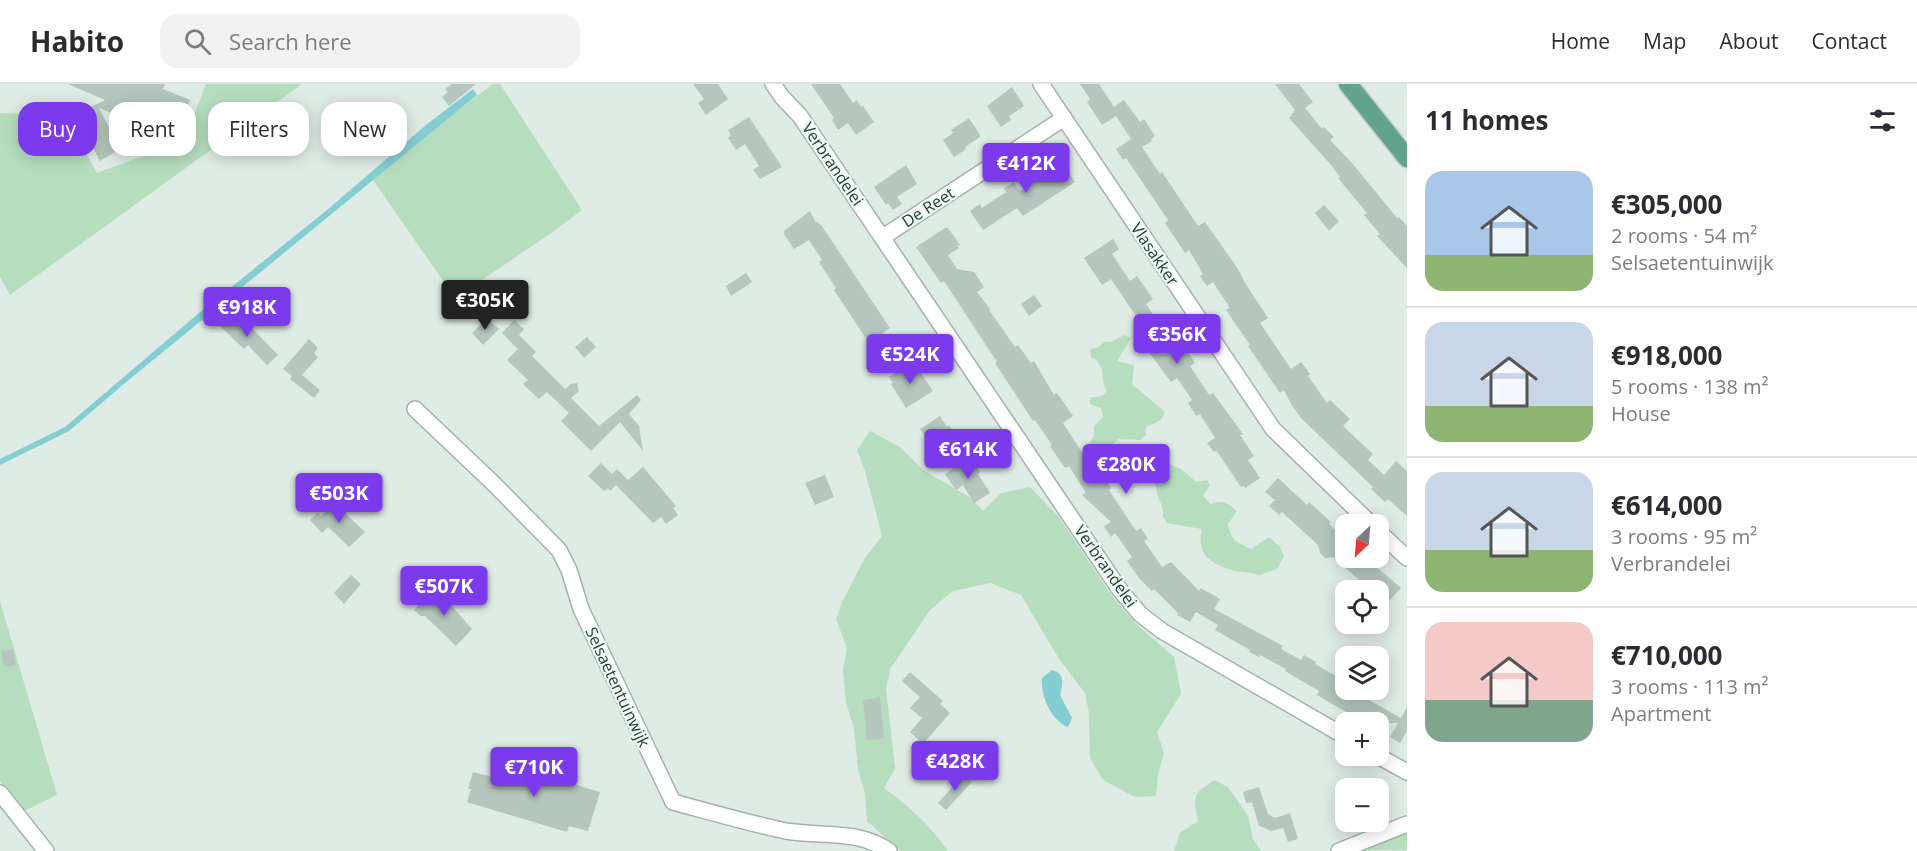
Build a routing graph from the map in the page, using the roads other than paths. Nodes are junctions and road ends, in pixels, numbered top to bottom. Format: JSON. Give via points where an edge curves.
{"nodes":[{"id":1,"x":773,"y":84,"type":"edge"},
{"id":2,"x":1041,"y":84,"type":"edge"},
{"id":3,"x":1348,"y":84,"type":"edge"},
{"id":4,"x":1064,"y":118,"type":"junction"},
{"id":5,"x":1407,"y":158,"type":"edge"},
{"id":6,"x":883,"y":237,"type":"junction"},
{"id":7,"x":415,"y":409,"type":"dead end"},
{"id":8,"x":1361,"y":514,"type":"edge"},
{"id":9,"x":1389,"y":541,"type":"edge"},
{"id":10,"x":1407,"y":558,"type":"edge"},
{"id":11,"x":1335,"y":731,"type":"edge"},
{"id":12,"x":1389,"y":762,"type":"edge"},
{"id":13,"x":1407,"y":772,"type":"edge"},
{"id":14,"x":0,"y":793,"type":"edge"},
{"id":15,"x":1407,"y":824,"type":"edge"},
{"id":16,"x":46,"y":851,"type":"edge"},
{"id":17,"x":889,"y":851,"type":"edge"},
{"id":18,"x":1339,"y":851,"type":"edge"}],
"edges":[{"from":1,"to":6,"type":"street","name":"Verbrandelei","via":[[800,116]]},
{"from":2,"to":4,"type":"street","name":"Vlasakker"},
{"from":3,"to":5,"type":"main road"},
{"from":4,"to":6,"type":"street","name":"De Reet"},
{"from":4,"to":8,"type":"street","name":"Vlasakker","via":[[1273,429]]},
{"from":6,"to":11,"type":"street","name":"Verbrandelei","via":[[1120,590],[1140,614],[1162,632]]},
{"from":7,"to":17,"type":"street","name":"Selsaetentuinwijk","via":[[559,550],[581,609],[673,802],[785,831],[858,836]]},
{"from":9,"to":10,"type":"street"},
{"from":12,"to":13,"type":"street"},
{"from":14,"to":16,"type":"street"},
{"from":15,"to":18,"type":"street"}]}
